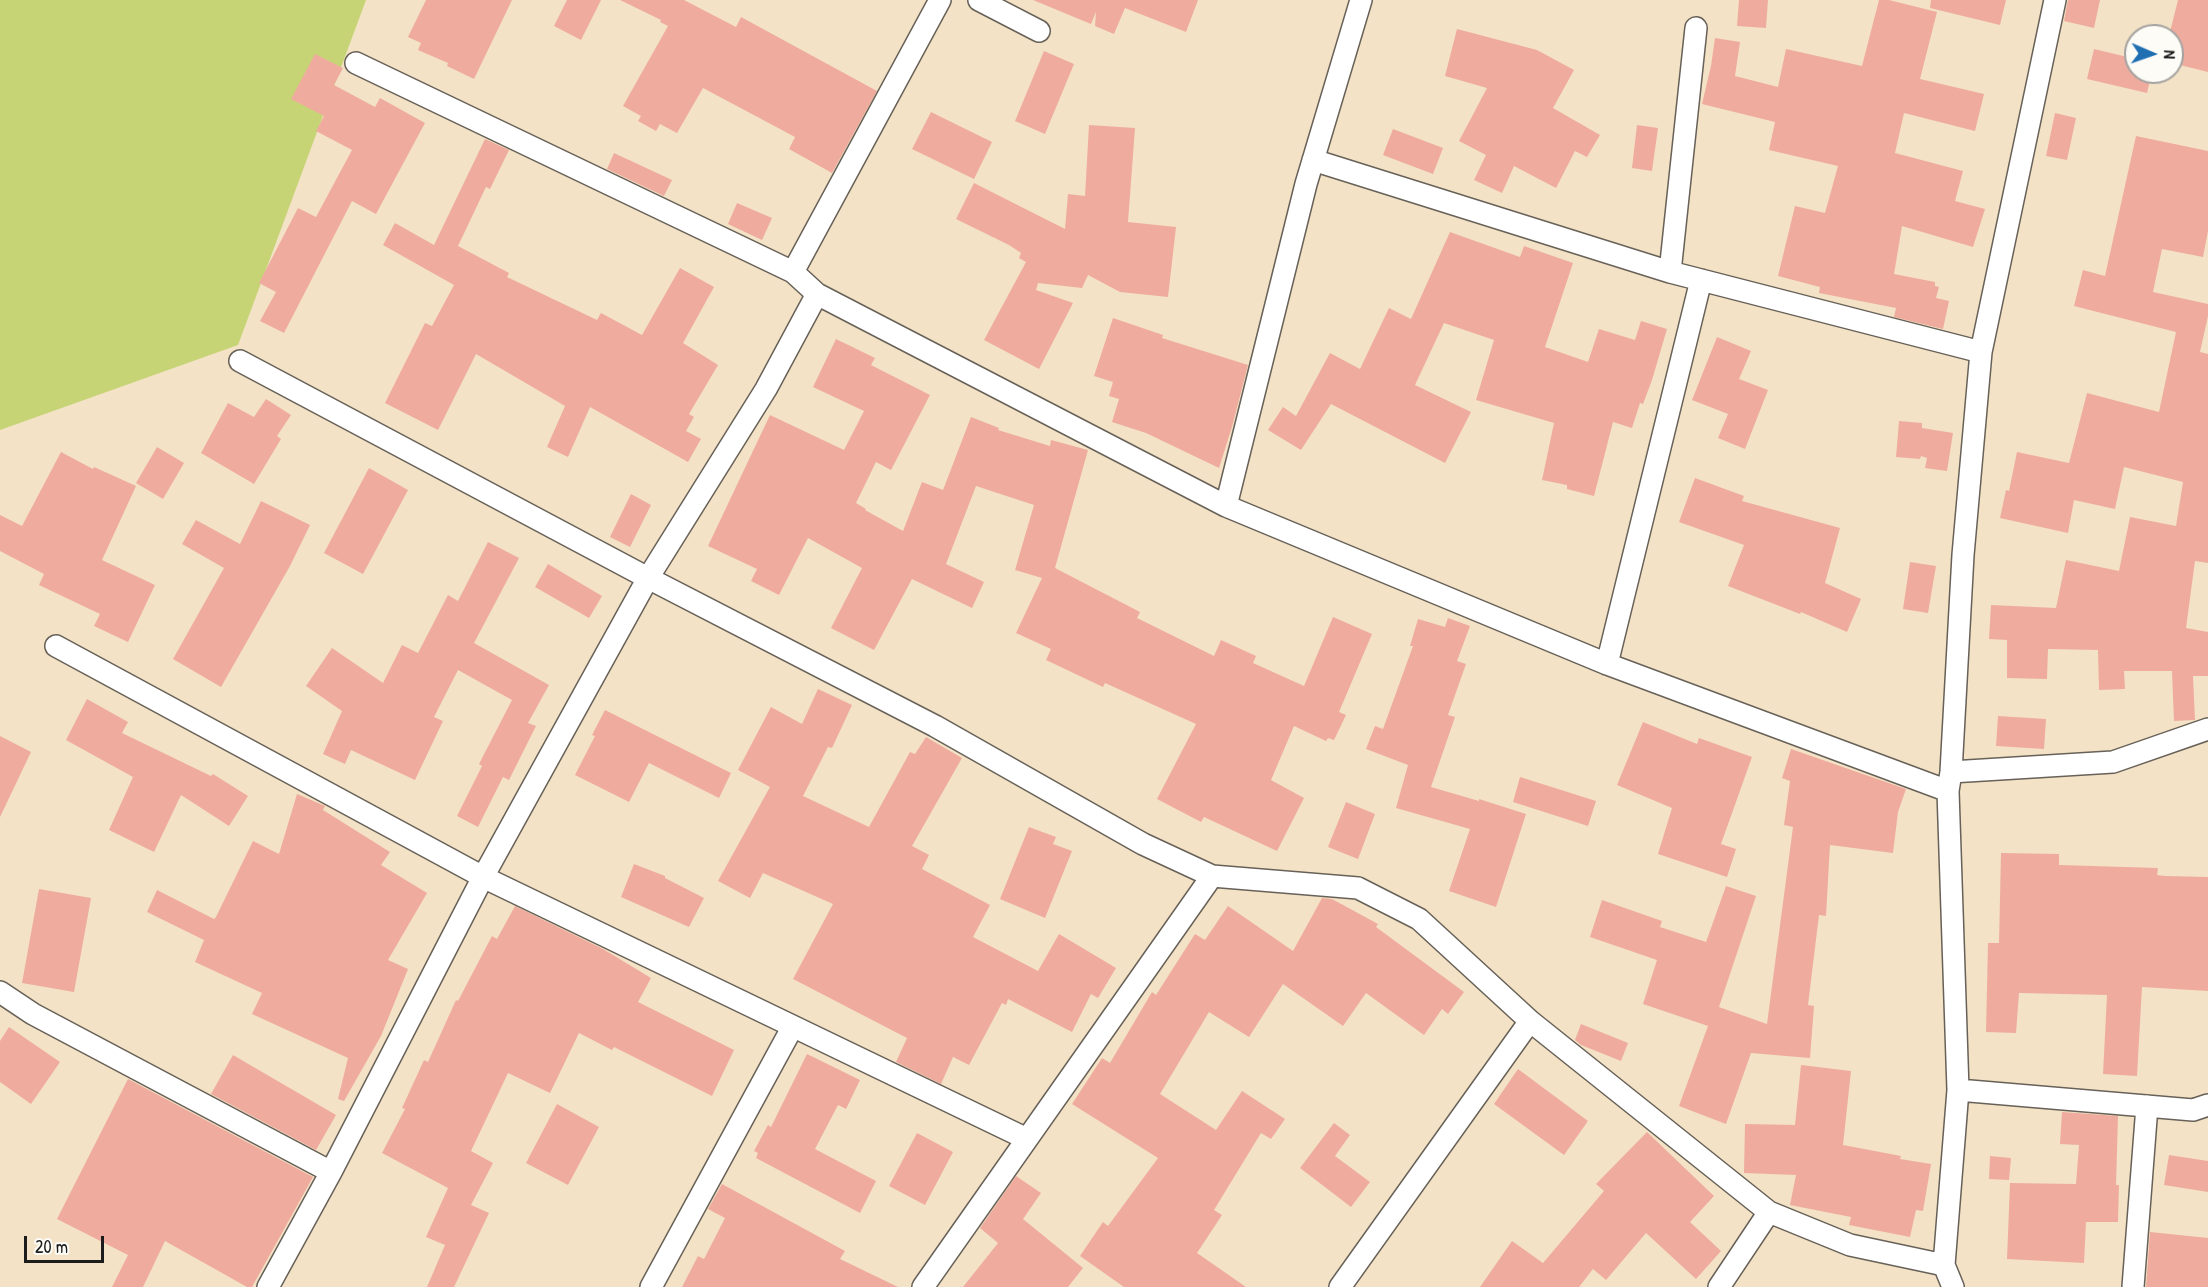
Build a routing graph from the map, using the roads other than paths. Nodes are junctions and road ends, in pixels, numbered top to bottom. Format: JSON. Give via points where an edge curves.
{"nodes":[{"id":1,"x":940,"y":0,"type":"edge"},
{"id":2,"x":979,"y":0,"type":"edge"},
{"id":3,"x":1361,"y":0,"type":"edge"},
{"id":4,"x":2055,"y":0,"type":"edge"},
{"id":5,"x":1696,"y":28,"type":"dead end"},
{"id":6,"x":1039,"y":31,"type":"dead end"},
{"id":7,"x":356,"y":63,"type":"dead end"},
{"id":8,"x":1313,"y":160,"type":"junction"},
{"id":9,"x":793,"y":272,"type":"junction"},
{"id":10,"x":1670,"y":272,"type":"junction"},
{"id":11,"x":1701,"y":280,"type":"junction"},
{"id":12,"x":817,"y":294,"type":"junction"},
{"id":13,"x":1981,"y":352,"type":"junction"},
{"id":14,"x":240,"y":361,"type":"dead end"},
{"id":15,"x":1226,"y":506,"type":"junction"},
{"id":16,"x":648,"y":578,"type":"junction"},
{"id":17,"x":56,"y":646,"type":"dead end"},
{"id":18,"x":1607,"y":664,"type":"junction"},
{"id":19,"x":2208,"y":729,"type":"edge"},
{"id":20,"x":1950,"y":782,"type":"junction"},
{"id":21,"x":1212,"y":876,"type":"junction"},
{"id":22,"x":483,"y":877,"type":"junction"},
{"id":23,"x":0,"y":992,"type":"edge"},
{"id":24,"x":1530,"y":1020,"type":"junction"},
{"id":25,"x":792,"y":1028,"type":"junction"},
{"id":26,"x":1958,"y":1090,"type":"junction"},
{"id":27,"x":2208,"y":1105,"type":"edge"},
{"id":28,"x":2147,"y":1106,"type":"junction"},
{"id":29,"x":1027,"y":1139,"type":"junction"},
{"id":30,"x":331,"y":1172,"type":"junction"},
{"id":31,"x":1769,"y":1212,"type":"junction"},
{"id":32,"x":1944,"y":1265,"type":"junction"},
{"id":33,"x":268,"y":1287,"type":"edge"},
{"id":34,"x":651,"y":1287,"type":"edge"},
{"id":35,"x":923,"y":1287,"type":"edge"},
{"id":36,"x":1340,"y":1287,"type":"edge"},
{"id":37,"x":1719,"y":1287,"type":"edge"},
{"id":38,"x":1953,"y":1287,"type":"edge"},
{"id":39,"x":2133,"y":1287,"type":"edge"}],
"edges":[{"from":1,"to":9,"type":"street"},
{"from":2,"to":6,"type":"street"},
{"from":3,"to":8,"type":"street"},
{"from":4,"to":13,"type":"street"},
{"from":5,"to":10,"type":"street"},
{"from":7,"to":9,"type":"street"},
{"from":8,"to":10,"type":"street"},
{"from":8,"to":15,"type":"street"},
{"from":9,"to":12,"type":"street"},
{"from":10,"to":11,"type":"street"},
{"from":11,"to":13,"type":"street"},
{"from":11,"to":18,"type":"street"},
{"from":12,"to":15,"type":"street"},
{"from":12,"to":16,"type":"street","via":[[766,389]]},
{"from":13,"to":20,"type":"street","via":[[1963,555]]},
{"from":14,"to":16,"type":"street"},
{"from":15,"to":18,"type":"street"},
{"from":16,"to":21,"type":"street","via":[[935,726],[1143,844]]},
{"from":16,"to":22,"type":"street"},
{"from":17,"to":22,"type":"street"},
{"from":18,"to":20,"type":"street"},
{"from":19,"to":20,"type":"street","via":[[2113,762]]},
{"from":20,"to":26,"type":"street"},
{"from":21,"to":24,"type":"street","via":[[1358,888],[1419,919]]},
{"from":21,"to":29,"type":"street"},
{"from":22,"to":25,"type":"street"},
{"from":22,"to":30,"type":"street"},
{"from":23,"to":30,"type":"street","via":[[33,1014]]},
{"from":24,"to":31,"type":"street"},
{"from":24,"to":36,"type":"street"},
{"from":25,"to":29,"type":"street"},
{"from":25,"to":34,"type":"street"},
{"from":26,"to":28,"type":"street"},
{"from":26,"to":32,"type":"street"},
{"from":27,"to":28,"type":"street","via":[[2193,1110]]},
{"from":28,"to":39,"type":"street"},
{"from":29,"to":35,"type":"street"},
{"from":30,"to":33,"type":"street"},
{"from":31,"to":32,"type":"street","via":[[1850,1245]]},
{"from":31,"to":37,"type":"street"},
{"from":32,"to":38,"type":"street"}]}
